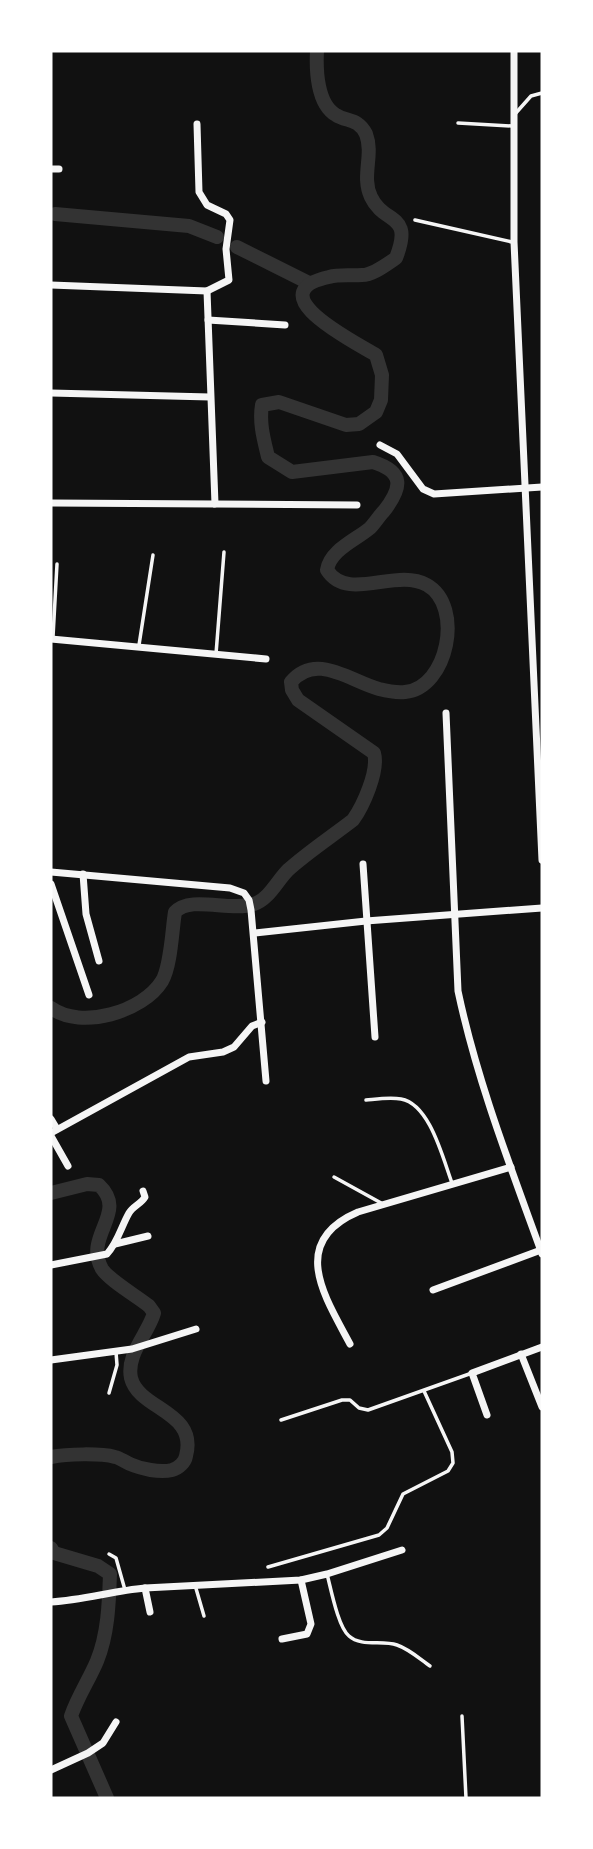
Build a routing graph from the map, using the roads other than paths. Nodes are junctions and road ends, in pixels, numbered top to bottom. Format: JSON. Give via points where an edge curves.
{"nodes":[{"id":1,"x":514,"y":51,"type":"edge"},
{"id":2,"x":542,"y":93,"type":"edge"},
{"id":3,"x":514,"y":115,"type":"junction"},
{"id":4,"x":458,"y":123,"type":"dead end"},
{"id":5,"x":197,"y":124,"type":"dead end"},
{"id":6,"x":514,"y":126,"type":"junction"},
{"id":7,"x":415,"y":220,"type":"dead end"},
{"id":8,"x":514,"y":242,"type":"junction"},
{"id":9,"x":51,"y":285,"type":"edge"},
{"id":10,"x":207,"y":291,"type":"junction"},
{"id":11,"x":208,"y":320,"type":"junction"},
{"id":12,"x":285,"y":325,"type":"dead end"},
{"id":13,"x":51,"y":393,"type":"edge"},
{"id":14,"x":210,"y":397,"type":"junction"},
{"id":15,"x":380,"y":445,"type":"dead end"},
{"id":16,"x":542,"y":487,"type":"edge"},
{"id":17,"x":527,"y":488,"type":"junction"},
{"id":18,"x":51,"y":503,"type":"edge"},
{"id":19,"x":215,"y":504,"type":"junction"},
{"id":20,"x":357,"y":505,"type":"dead end"},
{"id":21,"x":224,"y":552,"type":"dead end"},
{"id":22,"x":153,"y":555,"type":"dead end"},
{"id":23,"x":57,"y":564,"type":"dead end"},
{"id":24,"x":52,"y":639,"type":"edge"},
{"id":25,"x":138,"y":647,"type":"junction"},
{"id":26,"x":216,"y":654,"type":"junction"},
{"id":27,"x":267,"y":659,"type":"dead end"},
{"id":28,"x":446,"y":713,"type":"dead end"},
{"id":29,"x":542,"y":860,"type":"edge"},
{"id":30,"x":363,"y":864,"type":"dead end"},
{"id":31,"x":51,"y":873,"type":"edge"},
{"id":32,"x":83,"y":874,"type":"junction"},
{"id":33,"x":51,"y":884,"type":"edge"},
{"id":34,"x":542,"y":908,"type":"edge"},
{"id":35,"x":454,"y":915,"type":"junction"},
{"id":36,"x":366,"y":921,"type":"junction"},
{"id":37,"x":255,"y":933,"type":"junction"},
{"id":38,"x":99,"y":961,"type":"dead end"},
{"id":39,"x":89,"y":995,"type":"dead end"},
{"id":40,"x":262,"y":1022,"type":"junction"},
{"id":41,"x":375,"y":1037,"type":"dead end"},
{"id":42,"x":266,"y":1081,"type":"dead end"},
{"id":43,"x":366,"y":1100,"type":"dead end"},
{"id":44,"x":51,"y":1119,"type":"edge"},
{"id":45,"x":53,"y":1132,"type":"edge"},
{"id":46,"x":68,"y":1166,"type":"dead end"},
{"id":47,"x":511,"y":1167,"type":"junction"},
{"id":48,"x":334,"y":1177,"type":"dead end"},
{"id":49,"x":453,"y":1185,"type":"junction"},
{"id":50,"x":143,"y":1191,"type":"dead end"},
{"id":51,"x":385,"y":1205,"type":"junction"},
{"id":52,"x":148,"y":1236,"type":"dead end"},
{"id":53,"x":115,"y":1244,"type":"junction"},
{"id":54,"x":542,"y":1252,"type":"edge"},
{"id":55,"x":51,"y":1265,"type":"edge"},
{"id":56,"x":433,"y":1290,"type":"dead end"},
{"id":57,"x":196,"y":1329,"type":"dead end"},
{"id":58,"x":349,"y":1344,"type":"dead end"},
{"id":59,"x":542,"y":1347,"type":"edge"},
{"id":60,"x":116,"y":1352,"type":"junction"},
{"id":61,"x":521,"y":1354,"type":"junction"},
{"id":62,"x":51,"y":1360,"type":"edge"},
{"id":63,"x":472,"y":1373,"type":"junction"},
{"id":64,"x":424,"y":1391,"type":"junction"},
{"id":65,"x":109,"y":1393,"type":"dead end"},
{"id":66,"x":542,"y":1407,"type":"edge"},
{"id":67,"x":486,"y":1415,"type":"dead end"},
{"id":68,"x":281,"y":1420,"type":"dead end"},
{"id":69,"x":402,"y":1550,"type":"dead end"},
{"id":70,"x":109,"y":1554,"type":"dead end"},
{"id":71,"x":268,"y":1567,"type":"dead end"},
{"id":72,"x":327,"y":1574,"type":"junction"},
{"id":73,"x":301,"y":1580,"type":"junction"},
{"id":74,"x":195,"y":1585,"type":"junction"},
{"id":75,"x":145,"y":1588,"type":"junction"},
{"id":76,"x":124,"y":1590,"type":"junction"},
{"id":77,"x":51,"y":1602,"type":"edge"},
{"id":78,"x":150,"y":1612,"type":"dead end"},
{"id":79,"x":204,"y":1616,"type":"dead end"},
{"id":80,"x":282,"y":1639,"type":"dead end"},
{"id":81,"x":430,"y":1666,"type":"dead end"},
{"id":82,"x":462,"y":1716,"type":"dead end"},
{"id":83,"x":116,"y":1723,"type":"dead end"},
{"id":84,"x":51,"y":1770,"type":"edge"},
{"id":85,"x":466,"y":1798,"type":"edge"}],
"edges":[{"from":1,"to":3,"type":"street"},
{"from":2,"to":3,"type":"lane","via":[[530,96]]},
{"from":3,"to":6,"type":"street"},
{"from":4,"to":6,"type":"lane"},
{"from":5,"to":10,"type":"street","via":[[199,192],[206,205],[230,220],[226,249],[230,276]]},
{"from":6,"to":8,"type":"street"},
{"from":7,"to":8,"type":"lane"},
{"from":8,"to":17,"type":"street"},
{"from":9,"to":10,"type":"street"},
{"from":10,"to":11,"type":"street"},
{"from":11,"to":12,"type":"street"},
{"from":11,"to":14,"type":"street"},
{"from":13,"to":14,"type":"street"},
{"from":14,"to":19,"type":"street"},
{"from":15,"to":17,"type":"street","via":[[397,454],[423,489],[435,494]]},
{"from":16,"to":17,"type":"street"},
{"from":17,"to":29,"type":"street"},
{"from":18,"to":19,"type":"street"},
{"from":19,"to":20,"type":"street"},
{"from":21,"to":26,"type":"lane"},
{"from":22,"to":25,"type":"lane"},
{"from":23,"to":24,"type":"lane"},
{"from":24,"to":25,"type":"street"},
{"from":25,"to":26,"type":"street"},
{"from":26,"to":27,"type":"street"},
{"from":28,"to":35,"type":"street"},
{"from":30,"to":36,"type":"street"},
{"from":31,"to":32,"type":"street"},
{"from":32,"to":37,"type":"street","via":[[244,892]]},
{"from":32,"to":38,"type":"street","via":[[86,914]]},
{"from":33,"to":39,"type":"street"},
{"from":34,"to":35,"type":"street"},
{"from":35,"to":36,"type":"street"},
{"from":35,"to":47,"type":"street","via":[[463,1016]]},
{"from":36,"to":37,"type":"street"},
{"from":36,"to":41,"type":"street"},
{"from":37,"to":40,"type":"street"},
{"from":40,"to":42,"type":"street"},
{"from":40,"to":45,"type":"street","via":[[252,1026],[234,1047],[189,1057]]},
{"from":43,"to":49,"type":"lane","via":[[403,1099],[415,1106],[432,1131]]},
{"from":44,"to":45,"type":"street"},
{"from":45,"to":46,"type":"street"},
{"from":47,"to":49,"type":"street"},
{"from":47,"to":54,"type":"street"},
{"from":48,"to":51,"type":"lane"},
{"from":49,"to":51,"type":"street"},
{"from":50,"to":53,"type":"street","via":[[143,1202],[129,1214]]},
{"from":51,"to":58,"type":"street","via":[[342,1219],[326,1235],[320,1250],[321,1290]]},
{"from":52,"to":53,"type":"street"},
{"from":53,"to":55,"type":"street","via":[[102,1257]]},
{"from":54,"to":56,"type":"street"},
{"from":57,"to":60,"type":"street"},
{"from":59,"to":61,"type":"street"},
{"from":60,"to":62,"type":"street"},
{"from":60,"to":65,"type":"lane"},
{"from":61,"to":63,"type":"street"},
{"from":61,"to":66,"type":"street"},
{"from":63,"to":64,"type":"lane"},
{"from":63,"to":67,"type":"street"},
{"from":64,"to":68,"type":"lane","via":[[368,1410],[342,1400]]},
{"from":64,"to":71,"type":"lane","via":[[452,1452],[448,1471],[403,1494],[379,1535]]},
{"from":69,"to":72,"type":"street"},
{"from":70,"to":76,"type":"lane","via":[[116,1558]]},
{"from":72,"to":73,"type":"street"},
{"from":72,"to":81,"type":"lane","via":[[342,1628],[349,1637],[400,1646]]},
{"from":73,"to":74,"type":"street"},
{"from":73,"to":80,"type":"street","via":[[311,1624],[307,1633]]},
{"from":74,"to":75,"type":"street"},
{"from":74,"to":79,"type":"lane"},
{"from":75,"to":76,"type":"street"},
{"from":75,"to":78,"type":"street"},
{"from":76,"to":77,"type":"street"},
{"from":82,"to":85,"type":"lane"},
{"from":83,"to":84,"type":"street","via":[[103,1743]]}]}
